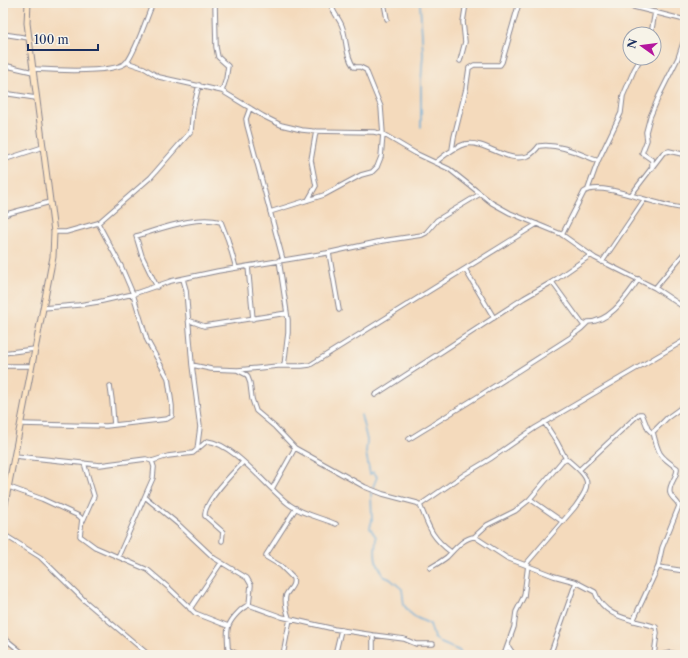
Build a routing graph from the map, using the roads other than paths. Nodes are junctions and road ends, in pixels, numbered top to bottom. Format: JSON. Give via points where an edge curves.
{"nodes":[{"id":1,"x":27,"y":3,"type":"edge"},
{"id":2,"x":153,"y":3,"type":"edge"},
{"id":3,"x":215,"y":3,"type":"edge"},
{"id":4,"x":330,"y":3,"type":"edge"},
{"id":5,"x":384,"y":3,"type":"edge"},
{"id":6,"x":466,"y":3,"type":"edge"},
{"id":7,"x":519,"y":3,"type":"edge"},
{"id":8,"x":618,"y":3,"type":"edge"},
{"id":9,"x":655,"y":12,"type":"junction"},
{"id":10,"x":387,"y":19,"type":"dead end"},
{"id":11,"x":685,"y":20,"type":"edge"},
{"id":12,"x":652,"y":26,"type":"edge"},
{"id":13,"x":3,"y":34,"type":"edge"},
{"id":14,"x":29,"y":38,"type":"junction"},
{"id":15,"x":685,"y":38,"type":"edge"},
{"id":16,"x":460,"y":61,"type":"dead end"},
{"id":17,"x":126,"y":62,"type":"junction"},
{"id":18,"x":3,"y":65,"type":"edge"},
{"id":19,"x":636,"y":66,"type":"edge"},
{"id":20,"x":33,"y":70,"type":"junction"},
{"id":21,"x":199,"y":85,"type":"junction"},
{"id":22,"x":222,"y":90,"type":"junction"},
{"id":23,"x":3,"y":93,"type":"edge"},
{"id":24,"x":36,"y":98,"type":"junction"},
{"id":25,"x":250,"y":108,"type":"junction"},
{"id":26,"x":316,"y":131,"type":"junction"},
{"id":27,"x":383,"y":134,"type":"junction"},
{"id":28,"x":43,"y":147,"type":"junction"},
{"id":29,"x":452,"y":150,"type":"junction"},
{"id":30,"x":685,"y":152,"type":"edge"},
{"id":31,"x":3,"y":160,"type":"edge"},
{"id":32,"x":598,"y":161,"type":"junction"},
{"id":33,"x":436,"y":162,"type":"junction"},
{"id":34,"x":652,"y":168,"type":"junction"},
{"id":35,"x":588,"y":190,"type":"junction"},
{"id":36,"x":480,"y":194,"type":"junction"},
{"id":37,"x":631,"y":195,"type":"junction"},
{"id":38,"x":308,"y":200,"type":"junction"},
{"id":39,"x":644,"y":200,"type":"junction"},
{"id":40,"x":50,"y":202,"type":"junction"},
{"id":41,"x":685,"y":208,"type":"edge"},
{"id":42,"x":270,"y":212,"type":"junction"},
{"id":43,"x":3,"y":215,"type":"edge"},
{"id":44,"x":98,"y":223,"type":"junction"},
{"id":45,"x":537,"y":224,"type":"junction"},
{"id":46,"x":54,"y":232,"type":"junction"},
{"id":47,"x":562,"y":235,"type":"junction"},
{"id":48,"x":329,"y":252,"type":"junction"},
{"id":49,"x":685,"y":252,"type":"edge"},
{"id":50,"x":591,"y":255,"type":"junction"},
{"id":51,"x":281,"y":260,"type":"junction"},
{"id":52,"x":602,"y":262,"type":"junction"},
{"id":53,"x":248,"y":266,"type":"junction"},
{"id":54,"x":236,"y":268,"type":"junction"},
{"id":55,"x":465,"y":269,"type":"junction"},
{"id":56,"x":183,"y":279,"type":"junction"},
{"id":57,"x":639,"y":279,"type":"junction"},
{"id":58,"x":552,"y":282,"type":"junction"},
{"id":59,"x":157,"y":287,"type":"junction"},
{"id":60,"x":655,"y":288,"type":"junction"},
{"id":61,"x":133,"y":294,"type":"junction"},
{"id":62,"x":43,"y":308,"type":"junction"},
{"id":63,"x":685,"y":308,"type":"edge"},
{"id":64,"x":339,"y":310,"type":"dead end"},
{"id":65,"x":287,"y":313,"type":"junction"},
{"id":66,"x":494,"y":318,"type":"junction"},
{"id":67,"x":253,"y":319,"type":"junction"},
{"id":68,"x":188,"y":320,"type":"junction"},
{"id":69,"x":584,"y":326,"type":"junction"},
{"id":70,"x":685,"y":340,"type":"edge"},
{"id":71,"x":35,"y":349,"type":"junction"},
{"id":72,"x":3,"y":353,"type":"edge"},
{"id":73,"x":192,"y":364,"type":"junction"},
{"id":74,"x":3,"y":366,"type":"edge"},
{"id":75,"x":32,"y":366,"type":"junction"},
{"id":76,"x":284,"y":366,"type":"junction"},
{"id":77,"x":237,"y":370,"type":"junction"},
{"id":78,"x":110,"y":386,"type":"dead end"},
{"id":79,"x":375,"y":395,"type":"dead end"},
{"id":80,"x":685,"y":405,"type":"edge"},
{"id":81,"x":544,"y":422,"type":"junction"},
{"id":82,"x":21,"y":424,"type":"junction"},
{"id":83,"x":114,"y":425,"type":"junction"},
{"id":84,"x":653,"y":432,"type":"junction"},
{"id":85,"x":409,"y":439,"type":"dead end"},
{"id":86,"x":295,"y":448,"type":"junction"},
{"id":87,"x":196,"y":451,"type":"junction"},
{"id":88,"x":15,"y":456,"type":"junction"},
{"id":89,"x":566,"y":459,"type":"junction"},
{"id":90,"x":152,"y":461,"type":"junction"},
{"id":91,"x":243,"y":462,"type":"junction"},
{"id":92,"x":84,"y":463,"type":"junction"},
{"id":93,"x":579,"y":470,"type":"junction"},
{"id":94,"x":9,"y":487,"type":"junction"},
{"id":95,"x":272,"y":489,"type":"junction"},
{"id":96,"x":145,"y":497,"type":"junction"},
{"id":97,"x":530,"y":499,"type":"junction"},
{"id":98,"x":420,"y":505,"type":"junction"},
{"id":99,"x":296,"y":508,"type":"junction"},
{"id":100,"x":3,"y":514,"type":"edge"},
{"id":101,"x":563,"y":522,"type":"junction"},
{"id":102,"x":81,"y":524,"type":"junction"},
{"id":103,"x":336,"y":524,"type":"dead end"},
{"id":104,"x":3,"y":534,"type":"edge"},
{"id":105,"x":474,"y":537,"type":"junction"},
{"id":106,"x":222,"y":541,"type":"dead end"},
{"id":107,"x":451,"y":552,"type":"junction"},
{"id":108,"x":118,"y":557,"type":"junction"},
{"id":109,"x":221,"y":563,"type":"junction"},
{"id":110,"x":527,"y":565,"type":"junction"},
{"id":111,"x":658,"y":567,"type":"junction"},
{"id":112,"x":430,"y":568,"type":"dead end"},
{"id":113,"x":685,"y":571,"type":"edge"},
{"id":114,"x":576,"y":582,"type":"junction"},
{"id":115,"x":249,"y":604,"type":"junction"},
{"id":116,"x":190,"y":609,"type":"junction"},
{"id":117,"x":290,"y":619,"type":"junction"},
{"id":118,"x":633,"y":620,"type":"junction"},
{"id":119,"x":228,"y":626,"type":"junction"},
{"id":120,"x":341,"y":630,"type":"junction"},
{"id":121,"x":373,"y":636,"type":"junction"},
{"id":122,"x":3,"y":637,"type":"edge"},
{"id":123,"x":433,"y":644,"type":"dead end"},
{"id":124,"x":508,"y":646,"type":"junction"},
{"id":125,"x":25,"y":655,"type":"edge"},
{"id":126,"x":149,"y":655,"type":"edge"},
{"id":127,"x":240,"y":655,"type":"edge"},
{"id":128,"x":283,"y":655,"type":"edge"},
{"id":129,"x":335,"y":655,"type":"edge"},
{"id":130,"x":373,"y":655,"type":"edge"},
{"id":131,"x":504,"y":655,"type":"edge"},
{"id":132,"x":514,"y":655,"type":"edge"},
{"id":133,"x":550,"y":655,"type":"edge"},
{"id":134,"x":654,"y":655,"type":"edge"},
{"id":135,"x":661,"y":655,"type":"edge"},
{"id":136,"x":685,"y":655,"type":"edge"}],
"edges":[{"from":1,"to":14,"type":"main road"},
{"from":2,"to":17,"type":"street","via":[[131,56]]},
{"from":3,"to":22,"type":"street","via":[[218,57],[228,66]]},
{"from":4,"to":27,"type":"street","via":[[343,28],[350,62],[354,67],[366,70],[379,98]]},
{"from":5,"to":10,"type":"street"},
{"from":6,"to":16,"type":"street","via":[[463,22],[465,42]]},
{"from":7,"to":29,"type":"street","via":[[502,62],[474,65],[469,68]]},
{"from":8,"to":9,"type":"street"},
{"from":9,"to":11,"type":"street"},
{"from":9,"to":12,"type":"street"},
{"from":13,"to":14,"type":"street"},
{"from":14,"to":20,"type":"main road"},
{"from":15,"to":34,"type":"street","via":[[646,132],[647,140],[642,153],[652,160]]},
{"from":17,"to":20,"type":"street","via":[[123,65],[91,71]]},
{"from":17,"to":21,"type":"street","via":[[144,68],[158,77]]},
{"from":18,"to":20,"type":"street"},
{"from":19,"to":32,"type":"street","via":[[623,96],[621,113]]},
{"from":20,"to":24,"type":"main road"},
{"from":21,"to":22,"type":"street"},
{"from":21,"to":44,"type":"street","via":[[189,134],[151,177]]},
{"from":22,"to":25,"type":"street"},
{"from":23,"to":24,"type":"street"},
{"from":24,"to":28,"type":"main road"},
{"from":25,"to":26,"type":"street","via":[[281,125]]},
{"from":25,"to":42,"type":"street","via":[[246,119],[247,125]]},
{"from":26,"to":27,"type":"street"},
{"from":26,"to":38,"type":"street","via":[[311,160],[316,186]]},
{"from":27,"to":33,"type":"street"},
{"from":27,"to":38,"type":"street","via":[[381,157],[372,172]]},
{"from":28,"to":31,"type":"street"},
{"from":28,"to":40,"type":"main road"},
{"from":29,"to":32,"type":"street","via":[[473,143],[521,158],[529,156],[542,146],[577,152]]},
{"from":29,"to":33,"type":"street"},
{"from":30,"to":34,"type":"street","via":[[665,152]]},
{"from":32,"to":35,"type":"street"},
{"from":33,"to":36,"type":"street"},
{"from":34,"to":37,"type":"street"},
{"from":35,"to":37,"type":"street","via":[[593,188]]},
{"from":35,"to":47,"type":"street","via":[[584,192]]},
{"from":36,"to":45,"type":"street","via":[[510,213]]},
{"from":36,"to":48,"type":"street","via":[[437,220],[422,235]]},
{"from":37,"to":39,"type":"street"},
{"from":38,"to":42,"type":"street"},
{"from":39,"to":41,"type":"street"},
{"from":39,"to":52,"type":"street"},
{"from":40,"to":43,"type":"street"},
{"from":40,"to":46,"type":"main road"},
{"from":42,"to":51,"type":"street"},
{"from":44,"to":46,"type":"street","via":[[66,232]]},
{"from":44,"to":61,"type":"street"},
{"from":45,"to":47,"type":"street"},
{"from":45,"to":55,"type":"street"},
{"from":46,"to":62,"type":"main road","via":[[53,256]]},
{"from":47,"to":50,"type":"street"},
{"from":48,"to":51,"type":"street"},
{"from":48,"to":64,"type":"street"},
{"from":49,"to":60,"type":"street"},
{"from":50,"to":52,"type":"street"},
{"from":50,"to":58,"type":"street"},
{"from":51,"to":53,"type":"street"},
{"from":51,"to":65,"type":"street"},
{"from":52,"to":57,"type":"street"},
{"from":53,"to":54,"type":"street"},
{"from":53,"to":67,"type":"street"},
{"from":54,"to":56,"type":"street"},
{"from":54,"to":59,"type":"street","via":[[221,222],[191,221],[166,227],[136,236],[142,256]]},
{"from":55,"to":66,"type":"street"},
{"from":55,"to":76,"type":"street","via":[[316,362],[302,366]]},
{"from":56,"to":59,"type":"street"},
{"from":56,"to":68,"type":"street"},
{"from":57,"to":60,"type":"street"},
{"from":57,"to":69,"type":"street","via":[[611,312]]},
{"from":58,"to":66,"type":"street"},
{"from":58,"to":69,"type":"street"},
{"from":59,"to":61,"type":"street"},
{"from":60,"to":63,"type":"street"},
{"from":61,"to":62,"type":"street","via":[[79,305]]},
{"from":61,"to":83,"type":"street","via":[[147,340],[168,378],[173,413],[167,419]]},
{"from":62,"to":71,"type":"main road"},
{"from":65,"to":67,"type":"street"},
{"from":65,"to":76,"type":"street","via":[[288,333]]},
{"from":66,"to":79,"type":"street"},
{"from":67,"to":68,"type":"street","via":[[204,326]]},
{"from":68,"to":73,"type":"street"},
{"from":69,"to":85,"type":"street","via":[[571,337]]},
{"from":70,"to":81,"type":"street"},
{"from":71,"to":72,"type":"street"},
{"from":71,"to":75,"type":"main road"},
{"from":73,"to":77,"type":"street","via":[[211,369]]},
{"from":73,"to":87,"type":"street","via":[[200,427]]},
{"from":74,"to":75,"type":"street"},
{"from":75,"to":82,"type":"main road"},
{"from":76,"to":77,"type":"street"},
{"from":77,"to":86,"type":"street","via":[[247,375],[256,410]]},
{"from":78,"to":83,"type":"street"},
{"from":80,"to":84,"type":"street"},
{"from":81,"to":89,"type":"street"},
{"from":81,"to":98,"type":"street"},
{"from":82,"to":83,"type":"street"},
{"from":82,"to":88,"type":"main road"},
{"from":84,"to":93,"type":"street","via":[[648,429],[642,414],[639,414]]},
{"from":84,"to":111,"type":"street","via":[[658,452],[677,468],[678,472],[670,492],[679,506],[662,548]]},
{"from":86,"to":95,"type":"street"},
{"from":86,"to":98,"type":"street","via":[[365,487]]},
{"from":87,"to":90,"type":"street"},
{"from":87,"to":91,"type":"street","via":[[206,442],[212,442],[224,446]]},
{"from":88,"to":92,"type":"street"},
{"from":88,"to":94,"type":"main road"},
{"from":89,"to":93,"type":"street"},
{"from":89,"to":97,"type":"street"},
{"from":90,"to":92,"type":"street","via":[[146,459],[100,465]]},
{"from":90,"to":96,"type":"street","via":[[155,473]]},
{"from":91,"to":95,"type":"street"},
{"from":91,"to":106,"type":"street","via":[[206,508],[205,516],[222,532]]},
{"from":92,"to":102,"type":"street","via":[[94,496]]},
{"from":93,"to":101,"type":"street","via":[[586,477],[587,486],[582,498]]},
{"from":94,"to":100,"type":"main road"},
{"from":94,"to":102,"type":"street","via":[[69,511],[81,518]]},
{"from":95,"to":99,"type":"street"},
{"from":96,"to":108,"type":"street"},
{"from":96,"to":109,"type":"street"},
{"from":97,"to":101,"type":"street"},
{"from":97,"to":105,"type":"street","via":[[515,511],[487,525]]},
{"from":98,"to":107,"type":"street","via":[[433,535]]},
{"from":99,"to":103,"type":"street"},
{"from":99,"to":117,"type":"street","via":[[266,555],[293,578],[293,587],[286,598]]},
{"from":101,"to":110,"type":"street"},
{"from":102,"to":108,"type":"street","via":[[80,536],[95,547]]},
{"from":104,"to":126,"type":"street","via":[[40,557],[85,601]]},
{"from":105,"to":107,"type":"street"},
{"from":105,"to":110,"type":"street","via":[[502,555]]},
{"from":107,"to":112,"type":"street"},
{"from":108,"to":116,"type":"street","via":[[148,570]]},
{"from":109,"to":115,"type":"street","via":[[250,581]]},
{"from":109,"to":116,"type":"street"},
{"from":110,"to":114,"type":"street"},
{"from":110,"to":124,"type":"street","via":[[524,596],[516,612]]},
{"from":111,"to":113,"type":"street"},
{"from":111,"to":118,"type":"street"},
{"from":114,"to":118,"type":"street","via":[[595,592],[599,603],[610,611]]},
{"from":114,"to":133,"type":"street"},
{"from":115,"to":117,"type":"street"},
{"from":115,"to":119,"type":"street"},
{"from":116,"to":119,"type":"street"},
{"from":117,"to":120,"type":"street"},
{"from":117,"to":128,"type":"street"},
{"from":118,"to":134,"type":"street","via":[[657,629]]},
{"from":119,"to":127,"type":"street","via":[[228,648]]},
{"from":120,"to":121,"type":"street"},
{"from":120,"to":129,"type":"street"},
{"from":121,"to":123,"type":"street","via":[[404,639],[417,644]]},
{"from":121,"to":130,"type":"street"},
{"from":122,"to":125,"type":"street"},
{"from":124,"to":131,"type":"street"},
{"from":124,"to":132,"type":"street"},
{"from":135,"to":136,"type":"street"}]}
